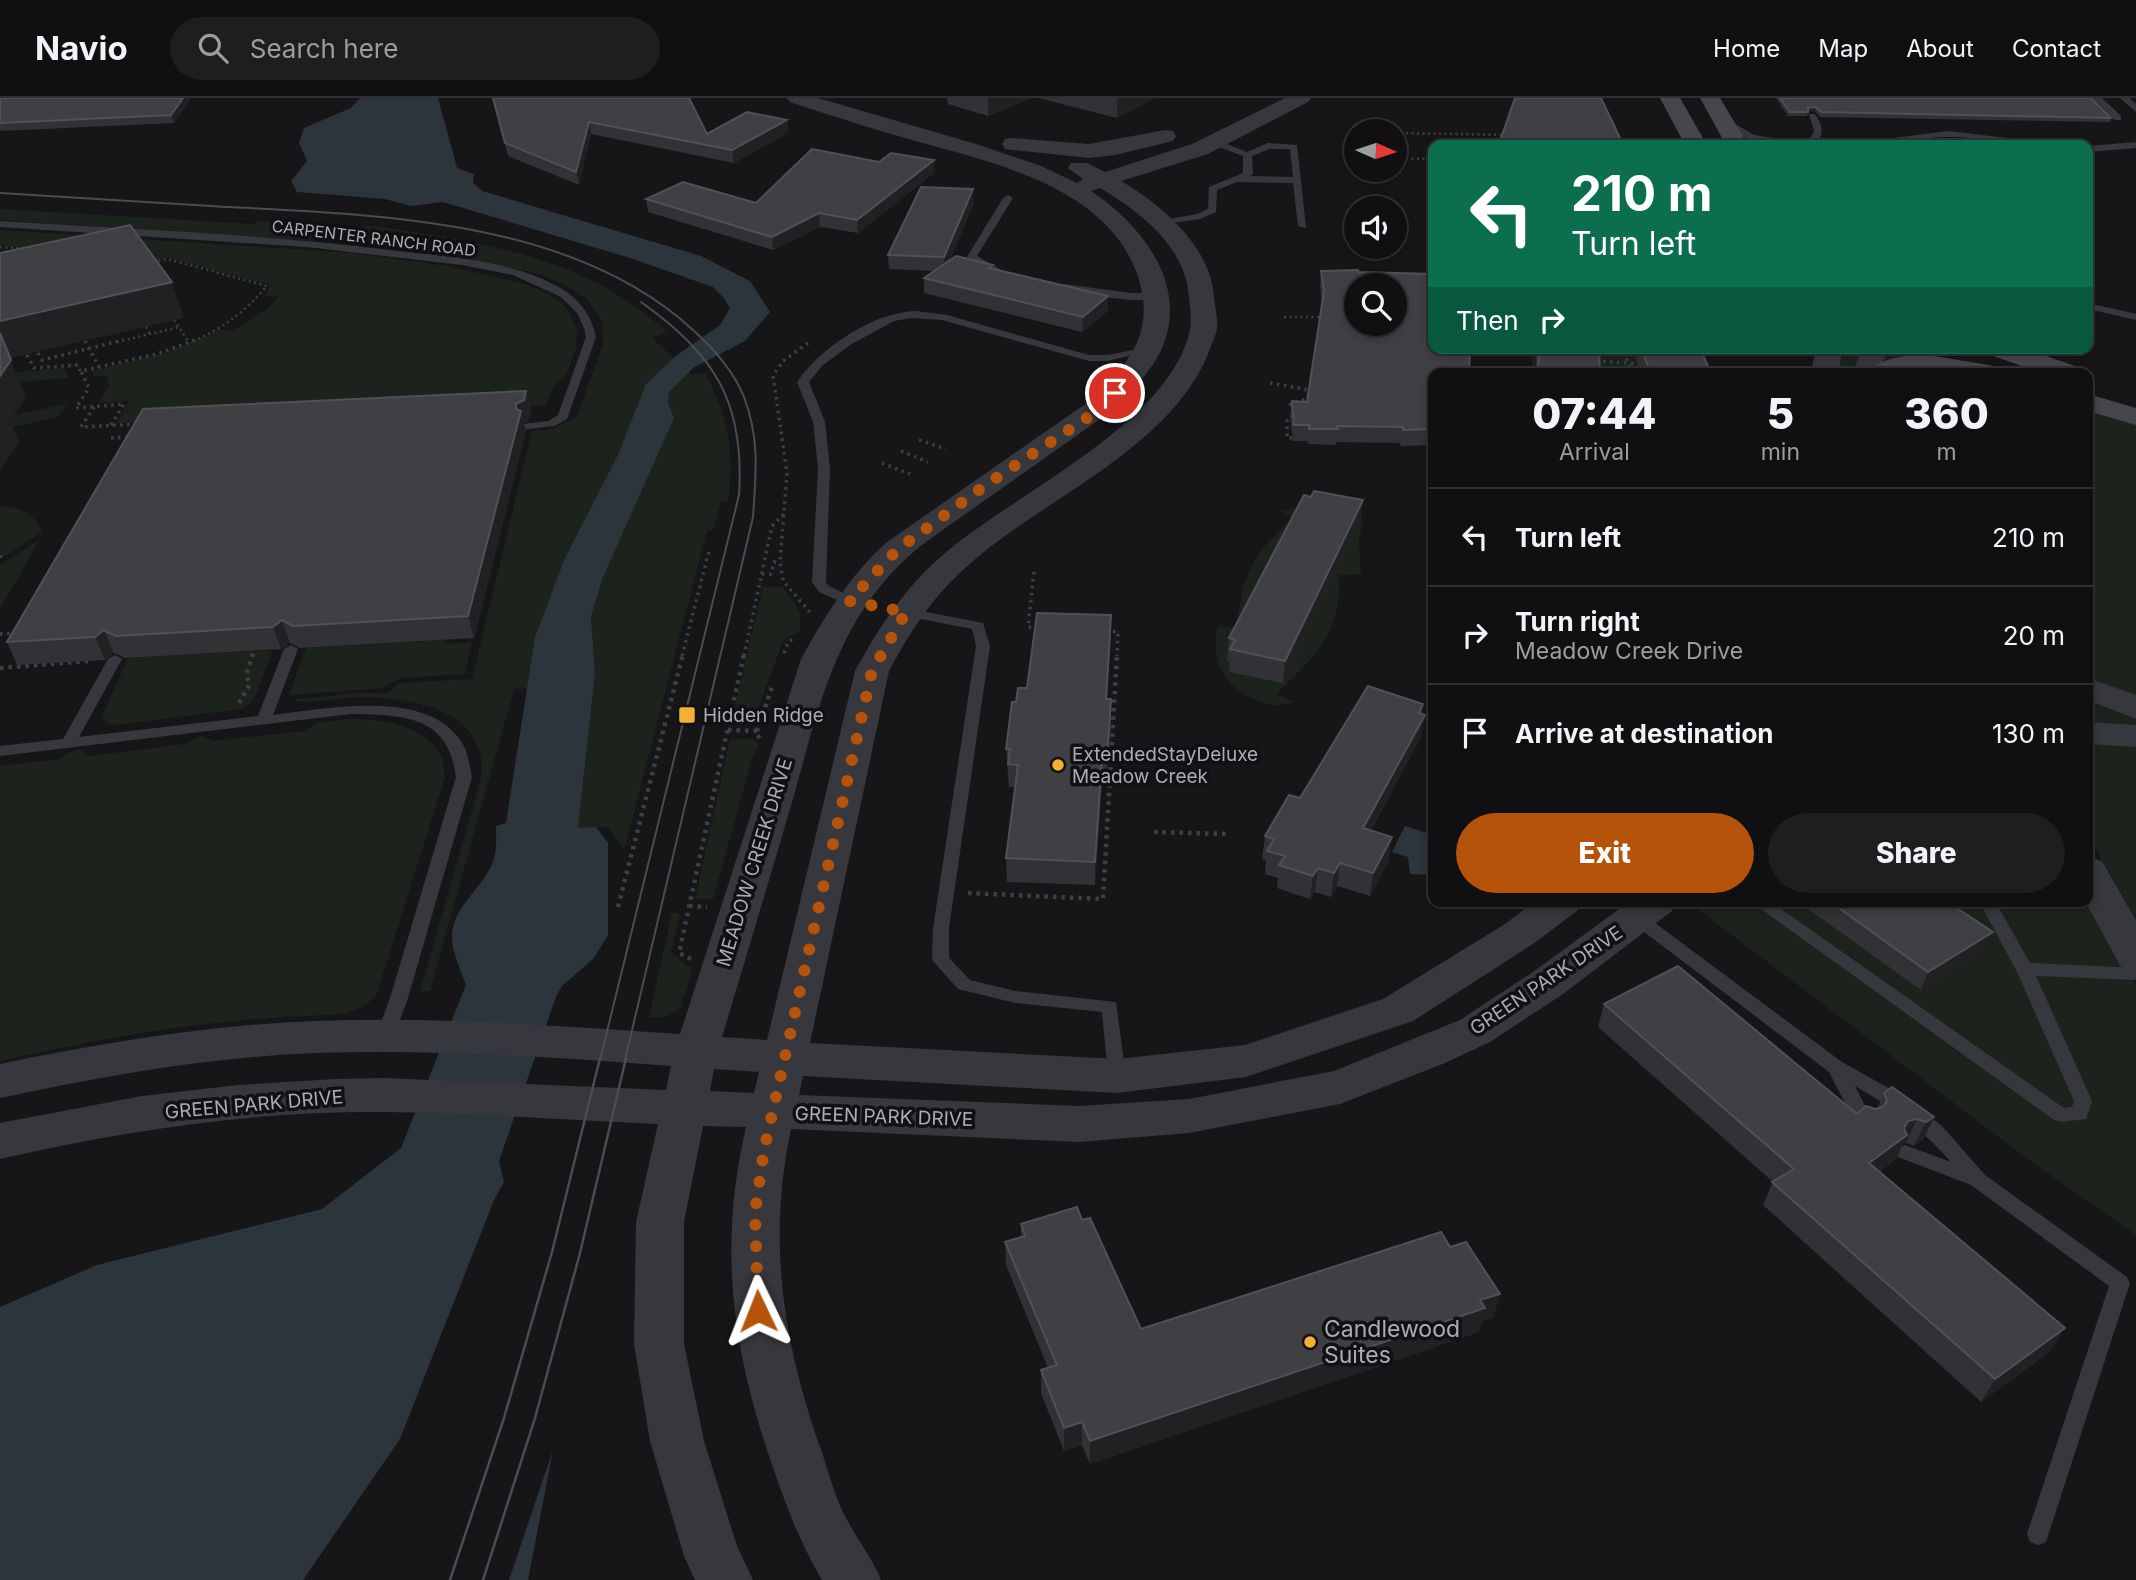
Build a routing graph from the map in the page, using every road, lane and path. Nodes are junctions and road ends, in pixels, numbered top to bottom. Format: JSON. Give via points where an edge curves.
{"nodes":[{"id":1,"x":797,"y":98,"type":"edge"},
{"id":2,"x":855,"y":98,"type":"edge"},
{"id":3,"x":1256,"y":98,"type":"edge"},
{"id":4,"x":1301,"y":98,"type":"edge"},
{"id":5,"x":1670,"y":98,"type":"edge"},
{"id":6,"x":1710,"y":98,"type":"edge"},
{"id":7,"x":2097,"y":98,"type":"edge"},
{"id":8,"x":2124,"y":98,"type":"edge"},
{"id":9,"x":2136,"y":109,"type":"edge"},
{"id":10,"x":1812,"y":116,"type":"edge"},
{"id":11,"x":1721,"y":118,"type":"junction"},
{"id":12,"x":2118,"y":118,"type":"dead end"},
{"id":13,"x":1202,"y":132,"type":"junction"},
{"id":14,"x":1407,"y":133,"type":"edge"},
{"id":15,"x":1513,"y":135,"type":"edge"},
{"id":16,"x":1693,"y":140,"type":"edge"},
{"id":17,"x":1734,"y":140,"type":"edge"},
{"id":18,"x":1771,"y":140,"type":"edge"},
{"id":19,"x":1816,"y":140,"type":"edge"},
{"id":20,"x":1901,"y":140,"type":"edge"},
{"id":21,"x":1999,"y":140,"type":"edge"},
{"id":22,"x":1013,"y":144,"type":"junction"},
{"id":23,"x":2136,"y":145,"type":"edge"},
{"id":24,"x":2093,"y":149,"type":"edge"},
{"id":25,"x":1247,"y":155,"type":"junction"},
{"id":26,"x":1407,"y":158,"type":"edge"},
{"id":27,"x":1428,"y":159,"type":"edge"},
{"id":28,"x":1140,"y":168,"type":"junction"},
{"id":29,"x":1067,"y":178,"type":"junction"},
{"id":30,"x":1237,"y":179,"type":"junction"},
{"id":31,"x":1103,"y":180,"type":"junction"},
{"id":32,"x":1298,"y":180,"type":"junction"},
{"id":33,"x":1009,"y":198,"type":"dead end"},
{"id":34,"x":1138,"y":202,"type":"junction"},
{"id":35,"x":1162,"y":223,"type":"junction"},
{"id":36,"x":0,"y":224,"type":"edge"},
{"id":37,"x":1303,"y":226,"type":"dead end"},
{"id":38,"x":0,"y":247,"type":"edge"},
{"id":39,"x":35,"y":249,"type":"edge"},
{"id":40,"x":146,"y":264,"type":"edge"},
{"id":41,"x":1012,"y":274,"type":"edge"},
{"id":42,"x":1052,"y":284,"type":"edge"},
{"id":43,"x":1158,"y":296,"type":"junction"},
{"id":44,"x":2093,"y":307,"type":"edge"},
{"id":45,"x":1284,"y":317,"type":"dead end"},
{"id":46,"x":2136,"y":317,"type":"edge"},
{"id":47,"x":174,"y":320,"type":"dead end"},
{"id":48,"x":1329,"y":322,"type":"edge"},
{"id":49,"x":146,"y":327,"type":"edge"},
{"id":50,"x":179,"y":327,"type":"junction"},
{"id":51,"x":150,"y":334,"type":"junction"},
{"id":52,"x":814,"y":340,"type":"dead end"},
{"id":53,"x":1152,"y":340,"type":"junction"},
{"id":54,"x":85,"y":341,"type":"edge"},
{"id":55,"x":189,"y":342,"type":"junction"},
{"id":56,"x":89,"y":349,"type":"junction"},
{"id":57,"x":38,"y":353,"type":"edge"},
{"id":58,"x":1623,"y":354,"type":"edge"},
{"id":59,"x":1949,"y":354,"type":"edge"},
{"id":60,"x":2014,"y":354,"type":"edge"},
{"id":61,"x":2040,"y":354,"type":"edge"},
{"id":62,"x":26,"y":355,"type":"edge"},
{"id":63,"x":1590,"y":360,"type":"edge"},
{"id":64,"x":1630,"y":364,"type":"junction"},
{"id":65,"x":1644,"y":365,"type":"edge"},
{"id":66,"x":99,"y":367,"type":"junction"},
{"id":67,"x":1631,"y":368,"type":"edge"},
{"id":68,"x":1890,"y":368,"type":"edge"},
{"id":69,"x":1966,"y":368,"type":"edge"},
{"id":70,"x":1987,"y":368,"type":"edge"},
{"id":71,"x":2055,"y":368,"type":"edge"},
{"id":72,"x":2061,"y":368,"type":"edge"},
{"id":73,"x":80,"y":371,"type":"junction"},
{"id":74,"x":2093,"y":380,"type":"edge"},
{"id":75,"x":1270,"y":383,"type":"dead end"},
{"id":76,"x":1319,"y":391,"type":"edge"},
{"id":77,"x":2136,"y":393,"type":"edge"},
{"id":78,"x":1308,"y":396,"type":"junction"},
{"id":79,"x":1315,"y":401,"type":"edge"},
{"id":80,"x":2093,"y":404,"type":"edge"},
{"id":81,"x":1303,"y":405,"type":"edge"},
{"id":82,"x":95,"y":406,"type":"junction"},
{"id":83,"x":1297,"y":416,"type":"edge"},
{"id":84,"x":2136,"y":417,"type":"edge"},
{"id":85,"x":111,"y":425,"type":"junction"},
{"id":86,"x":527,"y":426,"type":"edge"},
{"id":87,"x":1292,"y":438,"type":"edge"},
{"id":88,"x":111,"y":439,"type":"dead end"},
{"id":89,"x":919,"y":440,"type":"dead end"},
{"id":90,"x":1114,"y":446,"type":"junction"},
{"id":91,"x":946,"y":449,"type":"dead end"},
{"id":92,"x":901,"y":451,"type":"dead end"},
{"id":93,"x":928,"y":461,"type":"dead end"},
{"id":94,"x":882,"y":463,"type":"dead end"},
{"id":95,"x":910,"y":474,"type":"dead end"},
{"id":96,"x":784,"y":514,"type":"junction"},
{"id":97,"x":709,"y":551,"type":"dead end"},
{"id":98,"x":0,"y":556,"type":"edge"},
{"id":99,"x":6,"y":558,"type":"dead end"},
{"id":100,"x":780,"y":562,"type":"junction"},
{"id":101,"x":1034,"y":572,"type":"dead end"},
{"id":102,"x":762,"y":574,"type":"junction"},
{"id":103,"x":849,"y":601,"type":"junction"},
{"id":104,"x":906,"y":612,"type":"junction"},
{"id":105,"x":809,"y":620,"type":"dead end"},
{"id":106,"x":1041,"y":628,"type":"edge"},
{"id":107,"x":1105,"y":631,"type":"edge"},
{"id":108,"x":25,"y":632,"type":"edge"},
{"id":109,"x":0,"y":634,"type":"edge"},
{"id":110,"x":797,"y":636,"type":"dead end"},
{"id":111,"x":292,"y":649,"type":"edge"},
{"id":112,"x":254,"y":651,"type":"edge"},
{"id":113,"x":783,"y":654,"type":"dead end"},
{"id":114,"x":115,"y":659,"type":"edge"},
{"id":115,"x":89,"y":660,"type":"edge"},
{"id":116,"x":0,"y":668,"type":"edge"},
{"id":117,"x":775,"y":680,"type":"dead end"},
{"id":118,"x":2093,"y":690,"type":"edge"},
{"id":119,"x":239,"y":704,"type":"dead end"},
{"id":120,"x":2136,"y":708,"type":"edge"},
{"id":121,"x":264,"y":719,"type":"junction"},
{"id":122,"x":728,"y":730,"type":"junction"},
{"id":123,"x":758,"y":731,"type":"junction"},
{"id":124,"x":2093,"y":733,"type":"edge"},
{"id":125,"x":2136,"y":736,"type":"edge"},
{"id":126,"x":69,"y":742,"type":"junction"},
{"id":127,"x":766,"y":744,"type":"dead end"},
{"id":128,"x":0,"y":751,"type":"edge"},
{"id":129,"x":1154,"y":832,"type":"dead end"},
{"id":130,"x":1228,"y":834,"type":"dead end"},
{"id":131,"x":2093,"y":879,"type":"edge"},
{"id":132,"x":947,"y":892,"type":"junction"},
{"id":133,"x":618,"y":907,"type":"dead end"},
{"id":134,"x":1555,"y":907,"type":"edge"},
{"id":135,"x":1641,"y":907,"type":"edge"},
{"id":136,"x":1766,"y":907,"type":"edge"},
{"id":137,"x":1990,"y":907,"type":"edge"},
{"id":138,"x":2136,"y":957,"type":"edge"},
{"id":139,"x":694,"y":960,"type":"dead end"},
{"id":140,"x":2026,"y":970,"type":"junction"},
{"id":141,"x":2136,"y":974,"type":"edge"},
{"id":142,"x":395,"y":1036,"type":"junction"},
{"id":143,"x":696,"y":1052,"type":"junction"},
{"id":144,"x":785,"y":1058,"type":"junction"},
{"id":145,"x":1836,"y":1067,"type":"junction"},
{"id":146,"x":1117,"y":1076,"type":"junction"},
{"id":147,"x":0,"y":1081,"type":"edge"},
{"id":148,"x":682,"y":1108,"type":"junction"},
{"id":149,"x":773,"y":1111,"type":"junction"},
{"id":150,"x":1865,"y":1123,"type":"edge"},
{"id":151,"x":0,"y":1141,"type":"edge"},
{"id":152,"x":1905,"y":1152,"type":"edge"},
{"id":153,"x":1978,"y":1180,"type":"junction"},
{"id":154,"x":2038,"y":1534,"type":"dead end"},
{"id":155,"x":725,"y":1580,"type":"edge"},
{"id":156,"x":853,"y":1580,"type":"edge"}],
"edges":[{"from":1,"to":29,"type":"street"},
{"from":2,"to":22,"type":"street"},
{"from":3,"to":13,"type":"street"},
{"from":4,"to":13,"type":"street"},
{"from":5,"to":16,"type":"main road"},
{"from":6,"to":11,"type":"main road"},
{"from":7,"to":12,"type":"lane"},
{"from":8,"to":9,"type":"lane"},
{"from":10,"to":19,"type":"lane","via":[[1819,126]]},
{"from":11,"to":17,"type":"main road"},
{"from":11,"to":18,"type":"lane","via":[[1732,129]]},
{"from":13,"to":22,"type":"street","via":[[1089,151]]},
{"from":13,"to":25,"type":"lane"},
{"from":13,"to":28,"type":"street"},
{"from":13,"to":29,"type":"street"},
{"from":14,"to":15,"type":"path"},
{"from":20,"to":21,"type":"lane","via":[[1949,134]]},
{"from":22,"to":29,"type":"street"},
{"from":23,"to":24,"type":"lane"},
{"from":25,"to":30,"type":"lane","via":[[1248,174]]},
{"from":25,"to":32,"type":"lane","via":[[1268,146],[1294,147]]},
{"from":26,"to":27,"type":"path"},
{"from":28,"to":31,"type":"street"},
{"from":28,"to":34,"type":"street","via":[[1131,182]]},
{"from":29,"to":31,"type":"street"},
{"from":29,"to":43,"type":"street","via":[[1139,248]]},
{"from":30,"to":32,"type":"lane"},
{"from":30,"to":35,"type":"lane","via":[[1212,189],[1213,209]]},
{"from":31,"to":34,"type":"street"},
{"from":32,"to":37,"type":"lane"},
{"from":33,"to":41,"type":"lane","via":[[972,257],[985,267]]},
{"from":34,"to":35,"type":"street"},
{"from":35,"to":90,"type":"street","via":[[1179,239],[1195,266],[1204,296],[1204,327],[1184,377],[1152,414]]},
{"from":36,"to":86,"type":"lane","name":"CARPENTER RANCH ROAD","via":[[336,246],[474,265],[547,285],[583,312],[591,337],[563,417],[551,424]]},
{"from":38,"to":39,"type":"path"},
{"from":40,"to":55,"type":"path","via":[[167,259],[267,286],[232,320]]},
{"from":42,"to":43,"type":"lane"},
{"from":43,"to":53,"type":"street"},
{"from":44,"to":46,"type":"lane"},
{"from":45,"to":48,"type":"path","via":[[1327,317]]},
{"from":47,"to":50,"type":"path"},
{"from":49,"to":51,"type":"path"},
{"from":50,"to":51,"type":"path"},
{"from":50,"to":55,"type":"path"},
{"from":51,"to":56,"type":"path"},
{"from":52,"to":96,"type":"path","via":[[791,354],[773,376],[787,473]]},
{"from":53,"to":90,"type":"street","via":[[1156,362],[1149,388],[1101,435]]},
{"from":53,"to":103,"type":"street","name":"MEADOW CREEK DRIVE","via":[[1136,369],[1102,408],[897,550]]},
{"from":53,"to":103,"type":"lane","via":[[1108,358],[1089,358],[923,314],[899,316],[876,325],[811,368],[803,382],[819,422],[824,469],[819,582]]},
{"from":54,"to":56,"type":"path"},
{"from":55,"to":66,"type":"path"},
{"from":56,"to":57,"type":"path","via":[[41,360]]},
{"from":56,"to":66,"type":"path"},
{"from":58,"to":64,"type":"path"},
{"from":59,"to":70,"type":"main road"},
{"from":60,"to":71,"type":"main road"},
{"from":61,"to":72,"type":"main road"},
{"from":62,"to":73,"type":"path","via":[[34,368],[78,365]]},
{"from":63,"to":64,"type":"path"},
{"from":64,"to":65,"type":"path"},
{"from":64,"to":67,"type":"path"},
{"from":66,"to":73,"type":"path"},
{"from":68,"to":69,"type":"main road","via":[[1917,363]]},
{"from":73,"to":82,"type":"path","via":[[89,388],[76,408]]},
{"from":74,"to":77,"type":"main road"},
{"from":75,"to":78,"type":"path","via":[[1299,386]]},
{"from":76,"to":78,"type":"path"},
{"from":78,"to":79,"type":"path"},
{"from":78,"to":81,"type":"path","via":[[1289,405]]},
{"from":80,"to":84,"type":"main road"},
{"from":82,"to":85,"type":"path","via":[[124,404]]},
{"from":82,"to":85,"type":"path","via":[[81,427]]},
{"from":83,"to":87,"type":"path","via":[[1287,418],[1287,438]]},
{"from":85,"to":88,"type":"path","via":[[142,424],[135,437]]},
{"from":89,"to":91,"type":"path"},
{"from":90,"to":104,"type":"street","via":[[955,559]]},
{"from":92,"to":93,"type":"path"},
{"from":94,"to":95,"type":"path"},
{"from":96,"to":100,"type":"path"},
{"from":96,"to":102,"type":"path","via":[[772,526]]},
{"from":97,"to":133,"type":"path"},
{"from":98,"to":99,"type":"path"},
{"from":100,"to":102,"type":"path","via":[[774,562],[771,574]]},
{"from":100,"to":105,"type":"path","via":[[783,581],[809,611]]},
{"from":101,"to":106,"type":"path","via":[[1028,628]]},
{"from":102,"to":122,"type":"path"},
{"from":103,"to":104,"type":"street"},
{"from":103,"to":143,"type":"street","name":"MEADOW CREEK DRIVE","via":[[818,659]]},
{"from":104,"to":132,"type":"lane","via":[[978,626],[983,646]]},
{"from":104,"to":144,"type":"street","via":[[872,671]]},
{"from":107,"to":132,"type":"path","via":[[1118,632],[1103,899]]},
{"from":108,"to":109,"type":"path"},
{"from":110,"to":113,"type":"path"},
{"from":111,"to":121,"type":"lane"},
{"from":112,"to":119,"type":"path","via":[[246,675],[249,690]]},
{"from":114,"to":126,"type":"lane"},
{"from":115,"to":116,"type":"path"},
{"from":117,"to":123,"type":"path"},
{"from":118,"to":120,"type":"street"},
{"from":121,"to":126,"type":"lane"},
{"from":121,"to":142,"type":"lane","via":[[351,710],[405,713],[441,727],[460,747],[464,776],[399,998]]},
{"from":122,"to":123,"type":"path"},
{"from":122,"to":139,"type":"path","via":[[679,953]]},
{"from":123,"to":127,"type":"path"},
{"from":124,"to":125,"type":"street"},
{"from":126,"to":128,"type":"lane"},
{"from":129,"to":130,"type":"path"},
{"from":131,"to":138,"type":"street"},
{"from":132,"to":146,"type":"lane","via":[[940,960],[964,985],[1015,996],[1110,1006]]},
{"from":134,"to":146,"type":"street","via":[[1398,1010],[1246,1060]]},
{"from":135,"to":145,"type":"lane"},
{"from":135,"to":149,"type":"street","name":"GREEN PARK DRIVE","via":[[1548,983],[1475,1031],[1340,1087],[1189,1116],[1079,1124]]},
{"from":136,"to":140,"type":"lane","via":[[2061,1115],[2079,1114],[2083,1101]]},
{"from":137,"to":140,"type":"lane"},
{"from":140,"to":141,"type":"lane"},
{"from":142,"to":143,"type":"street"},
{"from":142,"to":147,"type":"street","via":[[245,1042],[81,1064]]},
{"from":143,"to":144,"type":"street"},
{"from":143,"to":148,"type":"street","name":"MEADOW CREEK DRIVE"},
{"from":144,"to":146,"type":"street"},
{"from":144,"to":149,"type":"street"},
{"from":145,"to":150,"type":"lane"},
{"from":145,"to":153,"type":"lane","via":[[1895,1100],[1935,1131]]},
{"from":148,"to":149,"type":"street","name":"GREEN PARK DRIVE"},
{"from":148,"to":151,"type":"street","name":"GREEN PARK DRIVE","via":[[383,1095],[295,1096],[66,1125]]},
{"from":148,"to":155,"type":"street","name":"MEADOW CREEK DRIVE","via":[[660,1222],[659,1344],[677,1441],[712,1556]]},
{"from":149,"to":156,"type":"street","via":[[755,1212],[758,1311],[776,1397],[819,1523]]},
{"from":152,"to":153,"type":"lane"},
{"from":153,"to":154,"type":"lane","via":[[2120,1283]]}]}
